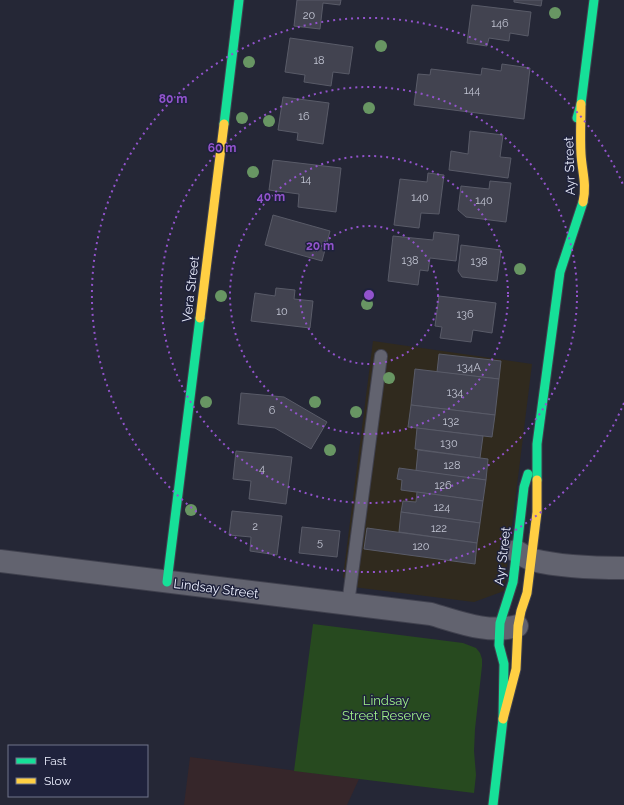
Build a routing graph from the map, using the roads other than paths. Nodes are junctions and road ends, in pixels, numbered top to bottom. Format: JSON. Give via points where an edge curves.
{"nodes":[{"id":1,"x":239,"y":0,"type":"edge"},
{"id":2,"x":594,"y":0,"type":"edge"},
{"id":3,"x":581,"y":104,"type":"junction"},
{"id":4,"x":572,"y":139,"type":"dead end"},
{"id":5,"x":558,"y":246,"type":"dead end"},
{"id":6,"x":560,"y":272,"type":"junction"},
{"id":7,"x":380,"y":356,"type":"dead end"},
{"id":8,"x":537,"y":444,"type":"junction"},
{"id":9,"x":527,"y":553,"type":"junction"},
{"id":10,"x":0,"y":561,"type":"edge"},
{"id":11,"x":624,"y":564,"type":"edge"},
{"id":12,"x":624,"y":568,"type":"edge"},
{"id":13,"x":167,"y":582,"type":"junction"},
{"id":14,"x":348,"y":604,"type":"junction"},
{"id":15,"x":506,"y":623,"type":"junction"},
{"id":16,"x":503,"y":719,"type":"junction"},
{"id":17,"x":492,"y":805,"type":"edge"}],
"edges":[{"from":1,"to":13,"type":"street","name":"Vera Street"},
{"from":2,"to":3,"type":"street","name":"Ayr Street"},
{"from":3,"to":4,"type":"street","name":"Ayr Street"},
{"from":3,"to":6,"type":"street","name":"Ayr Street","via":[[581,154],[585,193]]},
{"from":5,"to":6,"type":"street","name":"Ayr Street"},
{"from":6,"to":8,"type":"street","name":"Ayr Street"},
{"from":7,"to":14,"type":"lane"},
{"from":8,"to":9,"type":"street","name":"Ayr Street","via":[[537,512]]},
{"from":8,"to":9,"type":"street","name":"Ayr Street","via":[[524,487]]},
{"from":9,"to":11,"type":"street","via":[[544,548],[580,553]]},
{"from":9,"to":12,"type":"street","via":[[587,567]]},
{"from":9,"to":15,"type":"street","name":"Ayr Street","via":[[513,582]]},
{"from":9,"to":15,"type":"street","name":"Ayr Street","via":[[527,593],[521,611]]},
{"from":10,"to":13,"type":"street","name":"Lindsay Street"},
{"from":13,"to":14,"type":"street","name":"Lindsay Street"},
{"from":14,"to":15,"type":"street","name":"Lindsay Street","via":[[431,614],[470,625]]},
{"from":15,"to":16,"type":"street","name":"Ayr Street","via":[[499,645],[504,664]]},
{"from":15,"to":16,"type":"street","name":"Ayr Street","via":[[516,669]]},
{"from":16,"to":17,"type":"street","name":"Ayr Street"}]}
